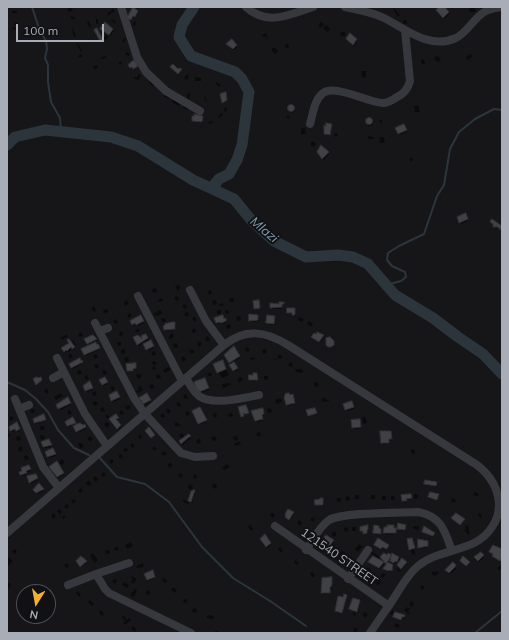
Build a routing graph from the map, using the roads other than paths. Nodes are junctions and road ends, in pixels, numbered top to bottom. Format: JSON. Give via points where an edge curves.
{"nodes":[{"id":1,"x":122,"y":7,"type":"edge"},
{"id":2,"x":246,"y":7,"type":"edge"},
{"id":3,"x":313,"y":7,"type":"edge"},
{"id":4,"x":345,"y":7,"type":"edge"},
{"id":5,"x":501,"y":7,"type":"edge"},
{"id":6,"x":405,"y":30,"type":"junction"},
{"id":7,"x":200,"y":111,"type":"dead end"},
{"id":8,"x":310,"y":124,"type":"dead end"},
{"id":9,"x":190,"y":290,"type":"dead end"},
{"id":10,"x":138,"y":296,"type":"dead end"},
{"id":11,"x":95,"y":323,"type":"dead end"},
{"id":12,"x":108,"y":328,"type":"dead end"},
{"id":13,"x":100,"y":331,"type":"junction"},
{"id":14,"x":224,"y":345,"type":"junction"},
{"id":15,"x":57,"y":358,"type":"dead end"},
{"id":16,"x":64,"y":372,"type":"junction"},
{"id":17,"x":53,"y":378,"type":"dead end"},
{"id":18,"x":184,"y":380,"type":"junction"},
{"id":19,"x":259,"y":395,"type":"dead end"},
{"id":20,"x":15,"y":399,"type":"dead end"},
{"id":21,"x":29,"y":405,"type":"dead end"},
{"id":22,"x":19,"y":409,"type":"junction"},
{"id":23,"x":145,"y":414,"type":"junction"},
{"id":24,"x":107,"y":446,"type":"junction"},
{"id":25,"x":213,"y":456,"type":"dead end"},
{"id":26,"x":59,"y":488,"type":"junction"},
{"id":27,"x":275,"y":526,"type":"dead end"},
{"id":28,"x":7,"y":533,"type":"edge"},
{"id":29,"x":306,"y":550,"type":"junction"},
{"id":30,"x":368,"y":550,"type":"dead end"},
{"id":31,"x":452,"y":551,"type":"junction"},
{"id":32,"x":129,"y":563,"type":"dead end"},
{"id":33,"x":96,"y":574,"type":"junction"},
{"id":34,"x":348,"y":578,"type":"junction"},
{"id":35,"x":68,"y":585,"type":"dead end"},
{"id":36,"x":389,"y":606,"type":"junction"},
{"id":37,"x":191,"y":633,"type":"edge"},
{"id":38,"x":370,"y":633,"type":"edge"}],
"edges":[{"from":1,"to":7,"type":"street","via":[[137,57],[146,72],[166,91]]},
{"from":2,"to":3,"type":"street","via":[[262,16],[275,19]]},
{"from":4,"to":6,"type":"street","via":[[383,18]]},
{"from":5,"to":6,"type":"street","via":[[485,12],[463,34],[448,40],[427,40]]},
{"from":6,"to":8,"type":"street","via":[[410,81],[408,88],[401,95],[382,103],[330,90],[324,92],[316,102]]},
{"from":9,"to":14,"type":"street","via":[[206,321]]},
{"from":10,"to":18,"type":"street"},
{"from":11,"to":13,"type":"street"},
{"from":12,"to":13,"type":"street"},
{"from":13,"to":23,"type":"street","via":[[134,398]]},
{"from":14,"to":18,"type":"street"},
{"from":14,"to":31,"type":"street","via":[[251,333],[280,340],[482,469],[492,480],[498,493],[499,508],[496,520],[480,540]]},
{"from":15,"to":16,"type":"street"},
{"from":16,"to":17,"type":"street"},
{"from":16,"to":24,"type":"street","via":[[89,420]]},
{"from":18,"to":19,"type":"street","via":[[198,396],[206,400],[221,401]]},
{"from":18,"to":23,"type":"street"},
{"from":20,"to":22,"type":"street"},
{"from":21,"to":22,"type":"street"},
{"from":22,"to":26,"type":"street","via":[[43,467]]},
{"from":23,"to":24,"type":"street"},
{"from":23,"to":25,"type":"street","via":[[181,453],[195,457]]},
{"from":24,"to":26,"type":"street"},
{"from":26,"to":28,"type":"street"},
{"from":27,"to":29,"type":"street","name":"121540 STREET"},
{"from":29,"to":31,"type":"street","via":[[322,527],[336,517],[418,512],[440,523]]},
{"from":29,"to":34,"type":"street","name":"121540 STREET"},
{"from":30,"to":34,"type":"street"},
{"from":31,"to":36,"type":"street","via":[[418,565]]},
{"from":32,"to":33,"type":"street"},
{"from":33,"to":35,"type":"street"},
{"from":33,"to":37,"type":"street","via":[[109,593]]},
{"from":34,"to":36,"type":"street","name":"121540 STREET"},
{"from":36,"to":38,"type":"street"}]}
